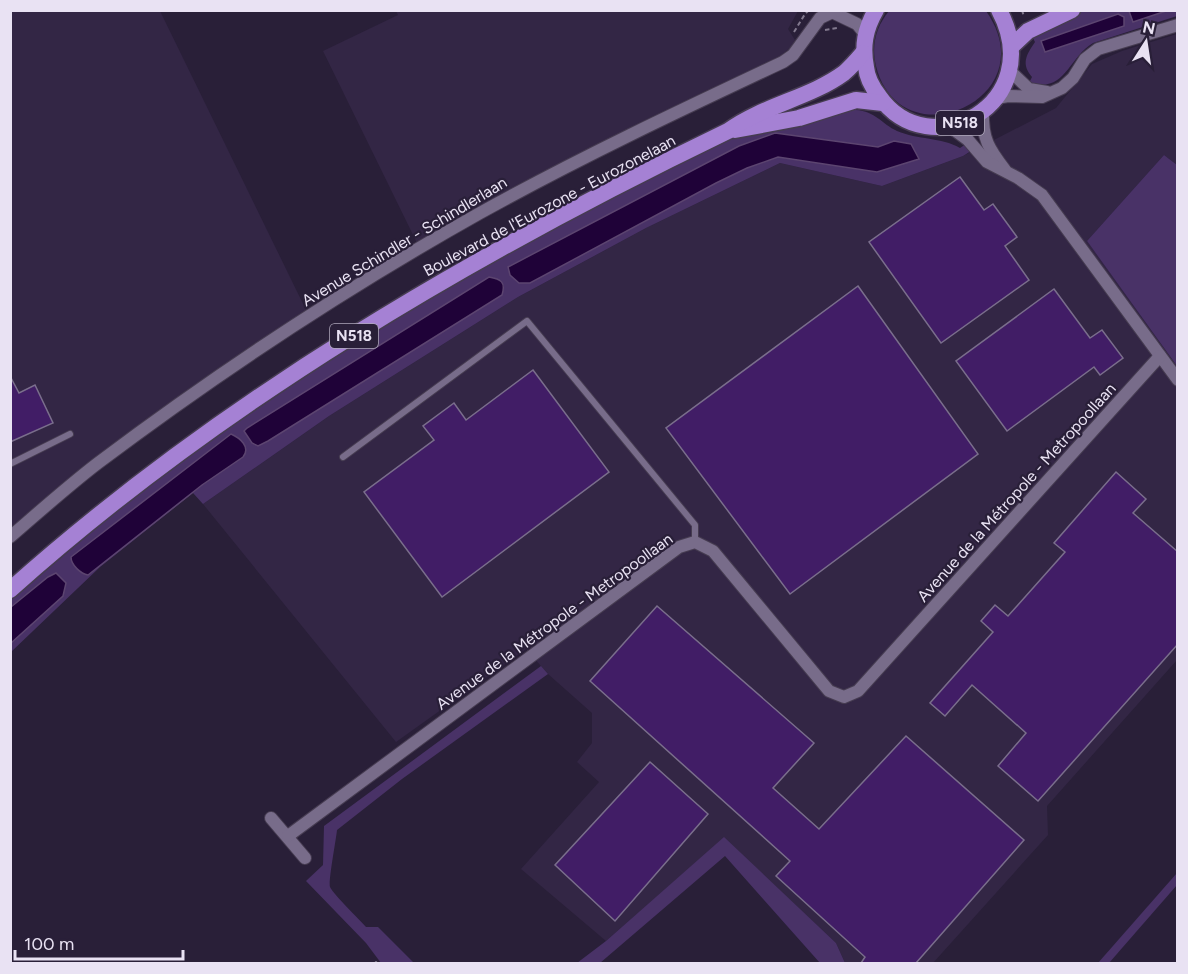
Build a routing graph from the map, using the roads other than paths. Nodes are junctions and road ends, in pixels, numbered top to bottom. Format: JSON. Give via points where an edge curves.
{"nodes":[{"id":1,"x":876,"y":10,"type":"edge"},
{"id":2,"x":999,"y":10,"type":"edge"},
{"id":3,"x":1072,"y":10,"type":"edge"},
{"id":4,"x":835,"y":12,"type":"edge"},
{"id":5,"x":1178,"y":25,"type":"edge"},
{"id":6,"x":865,"y":34,"type":"junction"},
{"id":7,"x":1011,"y":47,"type":"junction"},
{"id":8,"x":863,"y":53,"type":"junction"},
{"id":9,"x":1010,"y":71,"type":"junction"},
{"id":10,"x":1051,"y":93,"type":"junction"},
{"id":11,"x":997,"y":98,"type":"junction"},
{"id":12,"x":883,"y":103,"type":"junction"},
{"id":13,"x":983,"y":111,"type":"junction"},
{"id":14,"x":949,"y":126,"type":"junction"},
{"id":15,"x":728,"y":131,"type":"junction"},
{"id":16,"x":1006,"y":171,"type":"junction"},
{"id":17,"x":1160,"y":356,"type":"junction"},
{"id":18,"x":1178,"y":380,"type":"edge"},
{"id":19,"x":70,"y":434,"type":"dead end"},
{"id":20,"x":343,"y":457,"type":"dead end"},
{"id":21,"x":10,"y":464,"type":"edge"},
{"id":22,"x":10,"y":537,"type":"edge"},
{"id":23,"x":695,"y":542,"type":"junction"},
{"id":24,"x":10,"y":590,"type":"edge"},
{"id":25,"x":272,"y":818,"type":"dead end"},
{"id":26,"x":288,"y":837,"type":"junction"},
{"id":27,"x":305,"y":858,"type":"dead end"}],
"edges":[{"from":1,"to":6,"type":"highway","number":"N518"},
{"from":2,"to":7,"type":"highway","number":"N518"},
{"from":3,"to":7,"type":"highway","via":[[1028,31]]},
{"from":4,"to":6,"type":"street","name":"Avenue Schindler - Schindlerlaan"},
{"from":4,"to":22,"type":"street","name":"Avenue Schindler - Schindlerlaan","via":[[820,18],[793,55],[783,62],[653,123],[480,213],[323,307],[114,451]]},
{"from":5,"to":10,"type":"street","via":[[1098,49],[1084,59],[1073,78]]},
{"from":6,"to":8,"type":"highway","number":"N518"},
{"from":7,"to":9,"type":"highway","number":"N518"},
{"from":8,"to":12,"type":"highway","number":"N518","via":[[867,76]]},
{"from":8,"to":15,"type":"highway","name":"Boulevard de l'Eurozone - Eurozonelaan","number":"N518","via":[[830,82],[746,118]]},
{"from":9,"to":10,"type":"street","via":[[1029,89]]},
{"from":9,"to":11,"type":"highway","number":"N518"},
{"from":10,"to":11,"type":"street","via":[[1042,97]]},
{"from":11,"to":13,"type":"highway","number":"N518"},
{"from":12,"to":14,"type":"highway","number":"N518","via":[[909,121]]},
{"from":12,"to":15,"type":"highway","name":"Boulevard de l'Eurozone - Eurozonelaan","number":"N518","via":[[856,100],[799,118]]},
{"from":13,"to":14,"type":"highway","number":"N518"},
{"from":13,"to":16,"type":"street","via":[[986,143]]},
{"from":14,"to":16,"type":"street","via":[[987,162]]},
{"from":15,"to":24,"type":"highway","name":"Boulevard de l'Eurozone - Eurozonelaan","number":"N518","via":[[489,254],[336,347],[125,495]]},
{"from":16,"to":17,"type":"street","via":[[1042,195]]},
{"from":17,"to":18,"type":"street"},
{"from":17,"to":23,"type":"street","name":"Avenue de la Métropole - Metropoollaan","via":[[858,692],[844,697],[830,691],[713,550]]},
{"from":19,"to":21,"type":"lane"},
{"from":20,"to":23,"type":"lane","via":[[527,321],[695,525]]},
{"from":23,"to":26,"type":"street","name":"Avenue de la Métropole - Metropoollaan","via":[[679,547]]},
{"from":25,"to":26,"type":"street"},
{"from":26,"to":27,"type":"street"}]}
